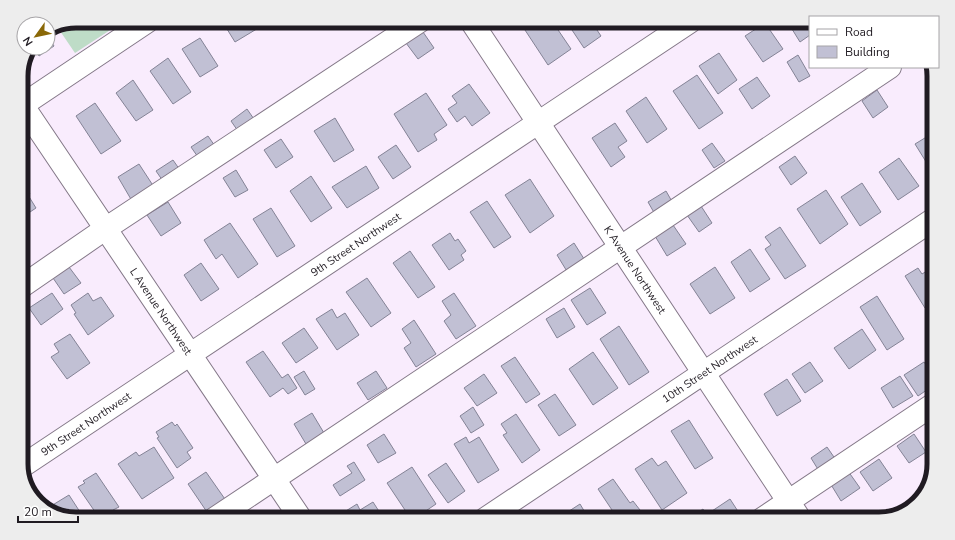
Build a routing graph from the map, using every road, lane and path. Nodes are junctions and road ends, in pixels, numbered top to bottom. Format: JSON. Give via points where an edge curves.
{"nodes":[{"id":1,"x":138,"y":28,"type":"edge"},
{"id":2,"x":409,"y":28,"type":"edge"},
{"id":3,"x":476,"y":28,"type":"edge"},
{"id":4,"x":680,"y":28,"type":"edge"},
{"id":5,"x":888,"y":68,"type":"edge"},
{"id":6,"x":28,"y":101,"type":"edge"},
{"id":7,"x":28,"y":114,"type":"edge"},
{"id":8,"x":538,"y":122,"type":"junction"},
{"id":9,"x":927,"y":224,"type":"edge"},
{"id":10,"x":105,"y":230,"type":"junction"},
{"id":11,"x":620,"y":247,"type":"junction"},
{"id":12,"x":28,"y":282,"type":"edge"},
{"id":13,"x":189,"y":354,"type":"junction"},
{"id":14,"x":704,"y":373,"type":"junction"},
{"id":15,"x":927,"y":409,"type":"edge"},
{"id":16,"x":28,"y":462,"type":"edge"},
{"id":17,"x":275,"y":478,"type":"junction"},
{"id":18,"x":788,"y":501,"type":"junction"},
{"id":19,"x":224,"y":512,"type":"edge"},
{"id":20,"x":297,"y":512,"type":"edge"},
{"id":21,"x":496,"y":512,"type":"edge"},
{"id":22,"x":772,"y":512,"type":"edge"},
{"id":23,"x":795,"y":512,"type":"edge"}],
"edges":[{"from":1,"to":6,"type":"street"},
{"from":2,"to":10,"type":"street"},
{"from":3,"to":8,"type":"street","name":"K Avenue Northwest"},
{"from":4,"to":8,"type":"street","name":"9th Street Northwest"},
{"from":5,"to":11,"type":"street"},
{"from":7,"to":10,"type":"street","name":"L Avenue Northwest"},
{"from":8,"to":11,"type":"street","name":"K Avenue Northwest"},
{"from":8,"to":13,"type":"street","name":"9th Street Northwest"},
{"from":9,"to":14,"type":"street","name":"10th Street Northwest"},
{"from":10,"to":12,"type":"street"},
{"from":10,"to":13,"type":"street","name":"L Avenue Northwest"},
{"from":11,"to":14,"type":"street","name":"K Avenue Northwest"},
{"from":11,"to":17,"type":"street"},
{"from":13,"to":16,"type":"street","name":"9th Street Northwest"},
{"from":13,"to":17,"type":"street","name":"L Avenue Northwest"},
{"from":14,"to":18,"type":"street","name":"K Avenue Northwest"},
{"from":14,"to":21,"type":"street","name":"10th Street Northwest"},
{"from":15,"to":18,"type":"street"},
{"from":17,"to":19,"type":"street"},
{"from":17,"to":20,"type":"street","name":"L Avenue Northwest"},
{"from":18,"to":22,"type":"street"},
{"from":18,"to":23,"type":"street","name":"K Avenue Northwest"}]}
